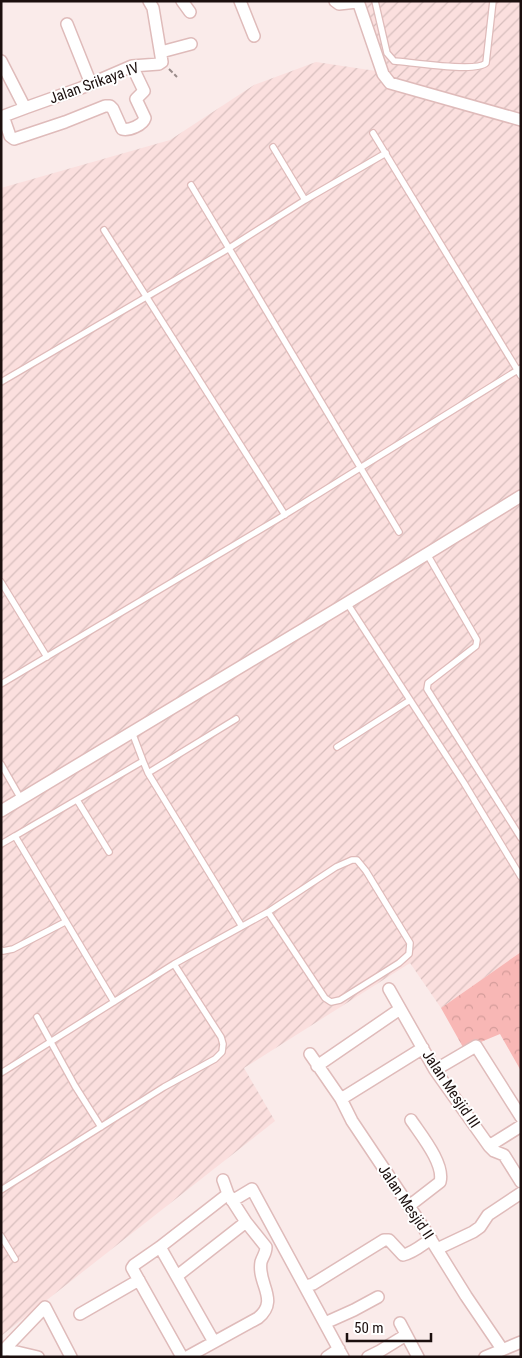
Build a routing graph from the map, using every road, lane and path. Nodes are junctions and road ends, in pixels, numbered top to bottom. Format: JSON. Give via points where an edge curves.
{"nodes":[{"id":1,"x":149,"y":1,"type":"edge"},
{"id":2,"x":182,"y":1,"type":"edge"},
{"id":3,"x":240,"y":1,"type":"edge"},
{"id":4,"x":335,"y":1,"type":"edge"},
{"id":5,"x":375,"y":1,"type":"edge"},
{"id":6,"x":493,"y":1,"type":"edge"},
{"id":7,"x":190,"y":12,"type":"dead end"},
{"id":8,"x":67,"y":24,"type":"dead end"},
{"id":9,"x":254,"y":36,"type":"dead end"},
{"id":10,"x":191,"y":44,"type":"dead end"},
{"id":11,"x":161,"y":57,"type":"junction"},
{"id":12,"x":1,"y":61,"type":"edge"},
{"id":13,"x":132,"y":66,"type":"junction"},
{"id":14,"x":91,"y":84,"type":"junction"},
{"id":15,"x":26,"y":108,"type":"junction"},
{"id":16,"x":2,"y":117,"type":"edge"},
{"id":17,"x":521,"y":120,"type":"edge"},
{"id":18,"x":373,"y":133,"type":"dead end"},
{"id":19,"x":273,"y":147,"type":"dead end"},
{"id":20,"x":386,"y":153,"type":"junction"},
{"id":21,"x":191,"y":185,"type":"dead end"},
{"id":22,"x":305,"y":200,"type":"junction"},
{"id":23,"x":104,"y":230,"type":"dead end"},
{"id":24,"x":229,"y":248,"type":"junction"},
{"id":25,"x":146,"y":296,"type":"junction"},
{"id":26,"x":520,"y":371,"type":"edge"},
{"id":27,"x":1,"y":382,"type":"edge"},
{"id":28,"x":361,"y":467,"type":"junction"},
{"id":29,"x":521,"y":496,"type":"edge"},
{"id":30,"x":285,"y":515,"type":"junction"},
{"id":31,"x":399,"y":532,"type":"dead end"},
{"id":32,"x":427,"y":554,"type":"junction"},
{"id":33,"x":1,"y":582,"type":"edge"},
{"id":34,"x":347,"y":603,"type":"junction"},
{"id":35,"x":47,"y":657,"type":"junction"},
{"id":36,"x":1,"y":684,"type":"edge"},
{"id":37,"x":410,"y":700,"type":"junction"},
{"id":38,"x":236,"y":719,"type":"dead end"},
{"id":39,"x":132,"y":732,"type":"junction"},
{"id":40,"x":337,"y":748,"type":"dead end"},
{"id":41,"x":143,"y":761,"type":"junction"},
{"id":42,"x":1,"y":764,"type":"edge"},
{"id":43,"x":148,"y":773,"type":"junction"},
{"id":44,"x":21,"y":799,"type":"junction"},
{"id":45,"x":77,"y":800,"type":"junction"},
{"id":46,"x":1,"y":811,"type":"edge"},
{"id":47,"x":15,"y":836,"type":"junction"},
{"id":48,"x":521,"y":838,"type":"edge"},
{"id":49,"x":1,"y":844,"type":"edge"},
{"id":50,"x":109,"y":852,"type":"dead end"},
{"id":51,"x":521,"y":878,"type":"edge"},
{"id":52,"x":268,"y":912,"type":"junction"},
{"id":53,"x":65,"y":922,"type":"junction"},
{"id":54,"x":241,"y":925,"type":"junction"},
{"id":55,"x":1,"y":950,"type":"edge"},
{"id":56,"x":174,"y":964,"type":"junction"},
{"id":57,"x":389,"y":989,"type":"dead end"},
{"id":58,"x":114,"y":1002,"type":"junction"},
{"id":59,"x":400,"y":1009,"type":"junction"},
{"id":60,"x":37,"y":1017,"type":"dead end"},
{"id":61,"x":50,"y":1041,"type":"junction"},
{"id":62,"x":423,"y":1048,"type":"junction"},
{"id":63,"x":310,"y":1054,"type":"dead end"},
{"id":64,"x":317,"y":1066,"type":"junction"},
{"id":65,"x":435,"y":1070,"type":"junction"},
{"id":66,"x":1,"y":1073,"type":"edge"},
{"id":67,"x":341,"y":1099,"type":"junction"},
{"id":68,"x":521,"y":1117,"type":"edge"},
{"id":69,"x":411,"y":1120,"type":"dead end"},
{"id":70,"x":521,"y":1126,"type":"edge"},
{"id":71,"x":101,"y":1127,"type":"junction"},
{"id":72,"x":490,"y":1146,"type":"junction"},
{"id":73,"x":222,"y":1180,"type":"dead end"},
{"id":74,"x":521,"y":1182,"type":"edge"},
{"id":75,"x":1,"y":1190,"type":"edge"},
{"id":76,"x":521,"y":1193,"type":"edge"},
{"id":77,"x":230,"y":1197,"type":"junction"},
{"id":78,"x":409,"y":1206,"type":"junction"},
{"id":79,"x":246,"y":1222,"type":"junction"},
{"id":80,"x":1,"y":1236,"type":"edge"},
{"id":81,"x":434,"y":1244,"type":"junction"},
{"id":82,"x":160,"y":1246,"type":"junction"},
{"id":83,"x":16,"y":1259,"type":"dead end"},
{"id":84,"x":177,"y":1276,"type":"junction"},
{"id":85,"x":140,"y":1280,"type":"junction"},
{"id":86,"x":306,"y":1286,"type":"junction"},
{"id":87,"x":378,"y":1297,"type":"dead end"},
{"id":88,"x":80,"y":1314,"type":"dead end"},
{"id":89,"x":325,"y":1323,"type":"junction"},
{"id":90,"x":400,"y":1323,"type":"dead end"},
{"id":91,"x":406,"y":1335,"type":"junction"},
{"id":92,"x":214,"y":1342,"type":"junction"},
{"id":93,"x":521,"y":1342,"type":"edge"},
{"id":94,"x":502,"y":1349,"type":"junction"},
{"id":95,"x":2,"y":1351,"type":"edge"},
{"id":96,"x":341,"y":1353,"type":"edge"},
{"id":97,"x":38,"y":1357,"type":"edge"},
{"id":98,"x":71,"y":1357,"type":"edge"},
{"id":99,"x":182,"y":1357,"type":"edge"},
{"id":100,"x":187,"y":1357,"type":"edge"},
{"id":101,"x":327,"y":1357,"type":"edge"},
{"id":102,"x":368,"y":1357,"type":"edge"},
{"id":103,"x":418,"y":1357,"type":"edge"},
{"id":104,"x":485,"y":1357,"type":"edge"}],
"edges":[{"from":1,"to":11,"type":"street"},
{"from":2,"to":7,"type":"street"},
{"from":3,"to":9,"type":"street"},
{"from":4,"to":17,"type":"street","via":[[359,4],[383,74],[390,83]]},
{"from":5,"to":6,"type":"lane","via":[[389,58],[457,67],[486,63]]},
{"from":8,"to":14,"type":"street"},
{"from":10,"to":11,"type":"street","name":"Jalan Srikaya IV"},
{"from":11,"to":13,"type":"street","name":"Jalan Srikaya IV","via":[[159,64]]},
{"from":12,"to":15,"type":"street"},
{"from":13,"to":14,"type":"street","name":"Jalan Srikaya IV"},
{"from":13,"to":16,"type":"street","via":[[144,91],[136,98],[145,120],[127,130],[122,129],[110,106],[14,139]]},
{"from":14,"to":15,"type":"street","name":"Jalan Srikaya IV"},
{"from":15,"to":16,"type":"street","name":"Jalan Srikaya IV"},
{"from":18,"to":20,"type":"lane"},
{"from":19,"to":22,"type":"lane"},
{"from":20,"to":22,"type":"lane"},
{"from":20,"to":26,"type":"lane"},
{"from":21,"to":24,"type":"lane"},
{"from":22,"to":24,"type":"lane"},
{"from":23,"to":25,"type":"lane"},
{"from":24,"to":25,"type":"lane"},
{"from":24,"to":28,"type":"lane"},
{"from":25,"to":27,"type":"lane"},
{"from":25,"to":30,"type":"lane"},
{"from":26,"to":28,"type":"lane"},
{"from":28,"to":30,"type":"lane"},
{"from":28,"to":31,"type":"lane"},
{"from":29,"to":32,"type":"street"},
{"from":30,"to":35,"type":"lane"},
{"from":32,"to":34,"type":"street"},
{"from":32,"to":48,"type":"lane","via":[[477,640],[476,646],[428,683],[427,689]]},
{"from":33,"to":35,"type":"lane"},
{"from":34,"to":37,"type":"lane"},
{"from":34,"to":39,"type":"street"},
{"from":35,"to":36,"type":"lane"},
{"from":37,"to":40,"type":"lane"},
{"from":37,"to":51,"type":"lane"},
{"from":38,"to":43,"type":"lane"},
{"from":39,"to":41,"type":"lane"},
{"from":39,"to":44,"type":"street"},
{"from":41,"to":43,"type":"lane"},
{"from":41,"to":45,"type":"lane"},
{"from":42,"to":44,"type":"lane"},
{"from":43,"to":54,"type":"lane"},
{"from":44,"to":46,"type":"street"},
{"from":45,"to":47,"type":"lane"},
{"from":45,"to":50,"type":"lane"},
{"from":47,"to":49,"type":"lane"},
{"from":47,"to":53,"type":"lane"},
{"from":52,"to":52,"type":"lane","via":[[325,998],[331,1002],[340,1000],[409,954],[410,943],[357,860],[336,867]]},
{"from":52,"to":54,"type":"lane"},
{"from":53,"to":55,"type":"lane","via":[[13,949]]},
{"from":53,"to":58,"type":"lane"},
{"from":54,"to":56,"type":"lane"},
{"from":56,"to":58,"type":"lane"},
{"from":56,"to":71,"type":"lane","via":[[221,1037],[222,1052]]},
{"from":57,"to":59,"type":"street","name":"Jalan Mesjid III"},
{"from":58,"to":61,"type":"lane"},
{"from":59,"to":62,"type":"street","name":"Jalan Mesjid III"},
{"from":59,"to":64,"type":"street"},
{"from":60,"to":61,"type":"lane"},
{"from":61,"to":66,"type":"lane"},
{"from":61,"to":71,"type":"lane"},
{"from":62,"to":65,"type":"street","name":"Jalan Mesjid III"},
{"from":62,"to":67,"type":"street"},
{"from":63,"to":64,"type":"street","name":"Jalan Mesjid II"},
{"from":64,"to":67,"type":"street","name":"Jalan Mesjid II"},
{"from":65,"to":68,"type":"street","via":[[476,1046]]},
{"from":65,"to":72,"type":"street","name":"Jalan Mesjid III"},
{"from":67,"to":78,"type":"street","name":"Jalan Mesjid II","via":[[352,1121]]},
{"from":69,"to":78,"type":"street","via":[[436,1159],[442,1177]]},
{"from":70,"to":72,"type":"street"},
{"from":71,"to":75,"type":"lane"},
{"from":72,"to":74,"type":"street","name":"Jalan Mesjid III","via":[[504,1155]]},
{"from":73,"to":77,"type":"street"},
{"from":76,"to":81,"type":"street","via":[[488,1215],[473,1232]]},
{"from":77,"to":79,"type":"street"},
{"from":77,"to":82,"type":"street"},
{"from":77,"to":86,"type":"street","via":[[252,1189]]},
{"from":78,"to":81,"type":"street","name":"Jalan Mesjid II"},
{"from":79,"to":84,"type":"street"},
{"from":79,"to":92,"type":"street","via":[[266,1247],[261,1262],[268,1305],[258,1318]]},
{"from":80,"to":83,"type":"lane"},
{"from":81,"to":86,"type":"street","via":[[403,1255],[389,1240],[384,1240]]},
{"from":81,"to":94,"type":"street","name":"Jalan Mesjid II"},
{"from":82,"to":84,"type":"street"},
{"from":82,"to":85,"type":"street","via":[[132,1268]]},
{"from":84,"to":92,"type":"street"},
{"from":85,"to":88,"type":"street"},
{"from":85,"to":99,"type":"street"},
{"from":86,"to":89,"type":"street"},
{"from":87,"to":89,"type":"street"},
{"from":89,"to":96,"type":"street"},
{"from":90,"to":91,"type":"street"},
{"from":91,"to":102,"type":"street"},
{"from":91,"to":103,"type":"street"},
{"from":92,"to":100,"type":"street"},
{"from":93,"to":94,"type":"street"},
{"from":94,"to":104,"type":"street"},
{"from":95,"to":97,"type":"street"},
{"from":95,"to":98,"type":"street","via":[[47,1308]]},
{"from":96,"to":101,"type":"street"}]}
